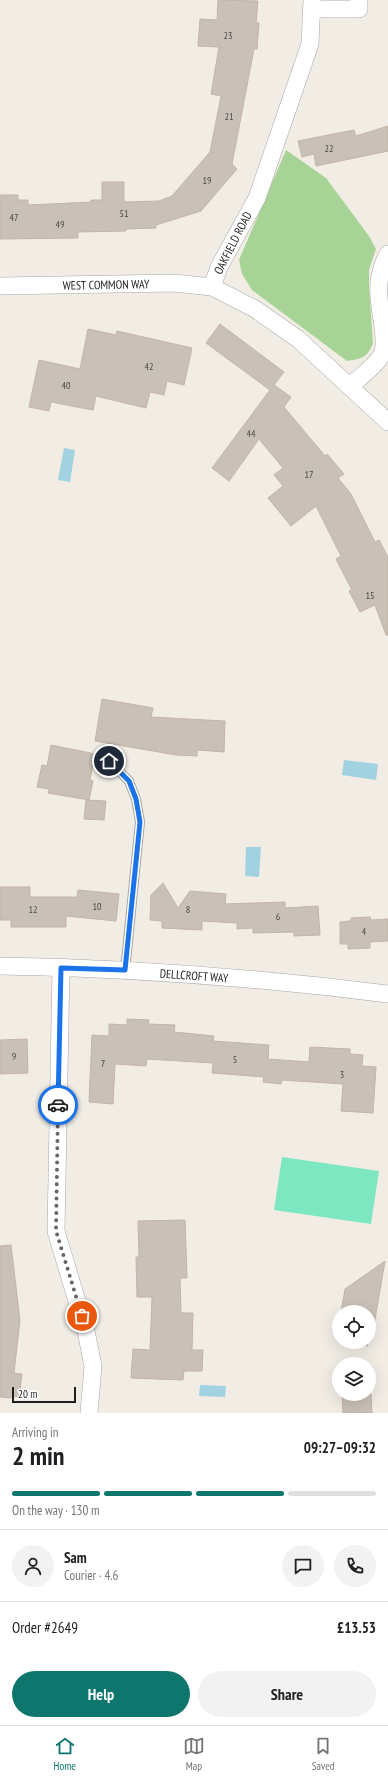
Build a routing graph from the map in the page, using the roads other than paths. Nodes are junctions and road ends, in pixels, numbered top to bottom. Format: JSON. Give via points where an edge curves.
{"nodes":[{"id":1,"x":359,"y":0,"type":"edge"},
{"id":2,"x":313,"y":5,"type":"edge"},
{"id":3,"x":388,"y":254,"type":"edge"},
{"id":4,"x":0,"y":286,"type":"edge"},
{"id":5,"x":212,"y":287,"type":"junction"},
{"id":6,"x":350,"y":386,"type":"junction"},
{"id":7,"x":388,"y":422,"type":"edge"},
{"id":8,"x":109,"y":761,"type":"dead end"},
{"id":9,"x":0,"y":966,"type":"edge"},
{"id":10,"x":61,"y":968,"type":"junction"},
{"id":11,"x":125,"y":970,"type":"junction"},
{"id":12,"x":388,"y":994,"type":"edge"},
{"id":13,"x":89,"y":1413,"type":"edge"}],
"edges":[{"from":1,"to":2,"type":"street","name":"OAKFIELD ROAD","via":[[359,9]]},
{"from":2,"to":5,"type":"street","name":"OAKFIELD ROAD","via":[[310,44],[257,198],[219,267]]},
{"from":3,"to":6,"type":"street","via":[[383,262],[378,284],[387,336],[383,352],[372,368]]},
{"from":4,"to":5,"type":"street","name":"WEST COMMON WAY","via":[[174,283]]},
{"from":5,"to":6,"type":"street","name":"OAKFIELD ROAD","via":[[255,309],[298,339]]},
{"from":6,"to":7,"type":"street","name":"OAKFIELD ROAD"},
{"from":8,"to":11,"type":"lane","via":[[129,781],[136,799],[140,822]]},
{"from":9,"to":10,"type":"street","name":"DELLCROFT WAY"},
{"from":10,"to":11,"type":"street","name":"DELLCROFT WAY"},
{"from":10,"to":13,"type":"street","via":[[56,1231],[86,1331],[93,1366]]},
{"from":11,"to":12,"type":"street","name":"DELLCROFT WAY","via":[[324,986]]}]}
